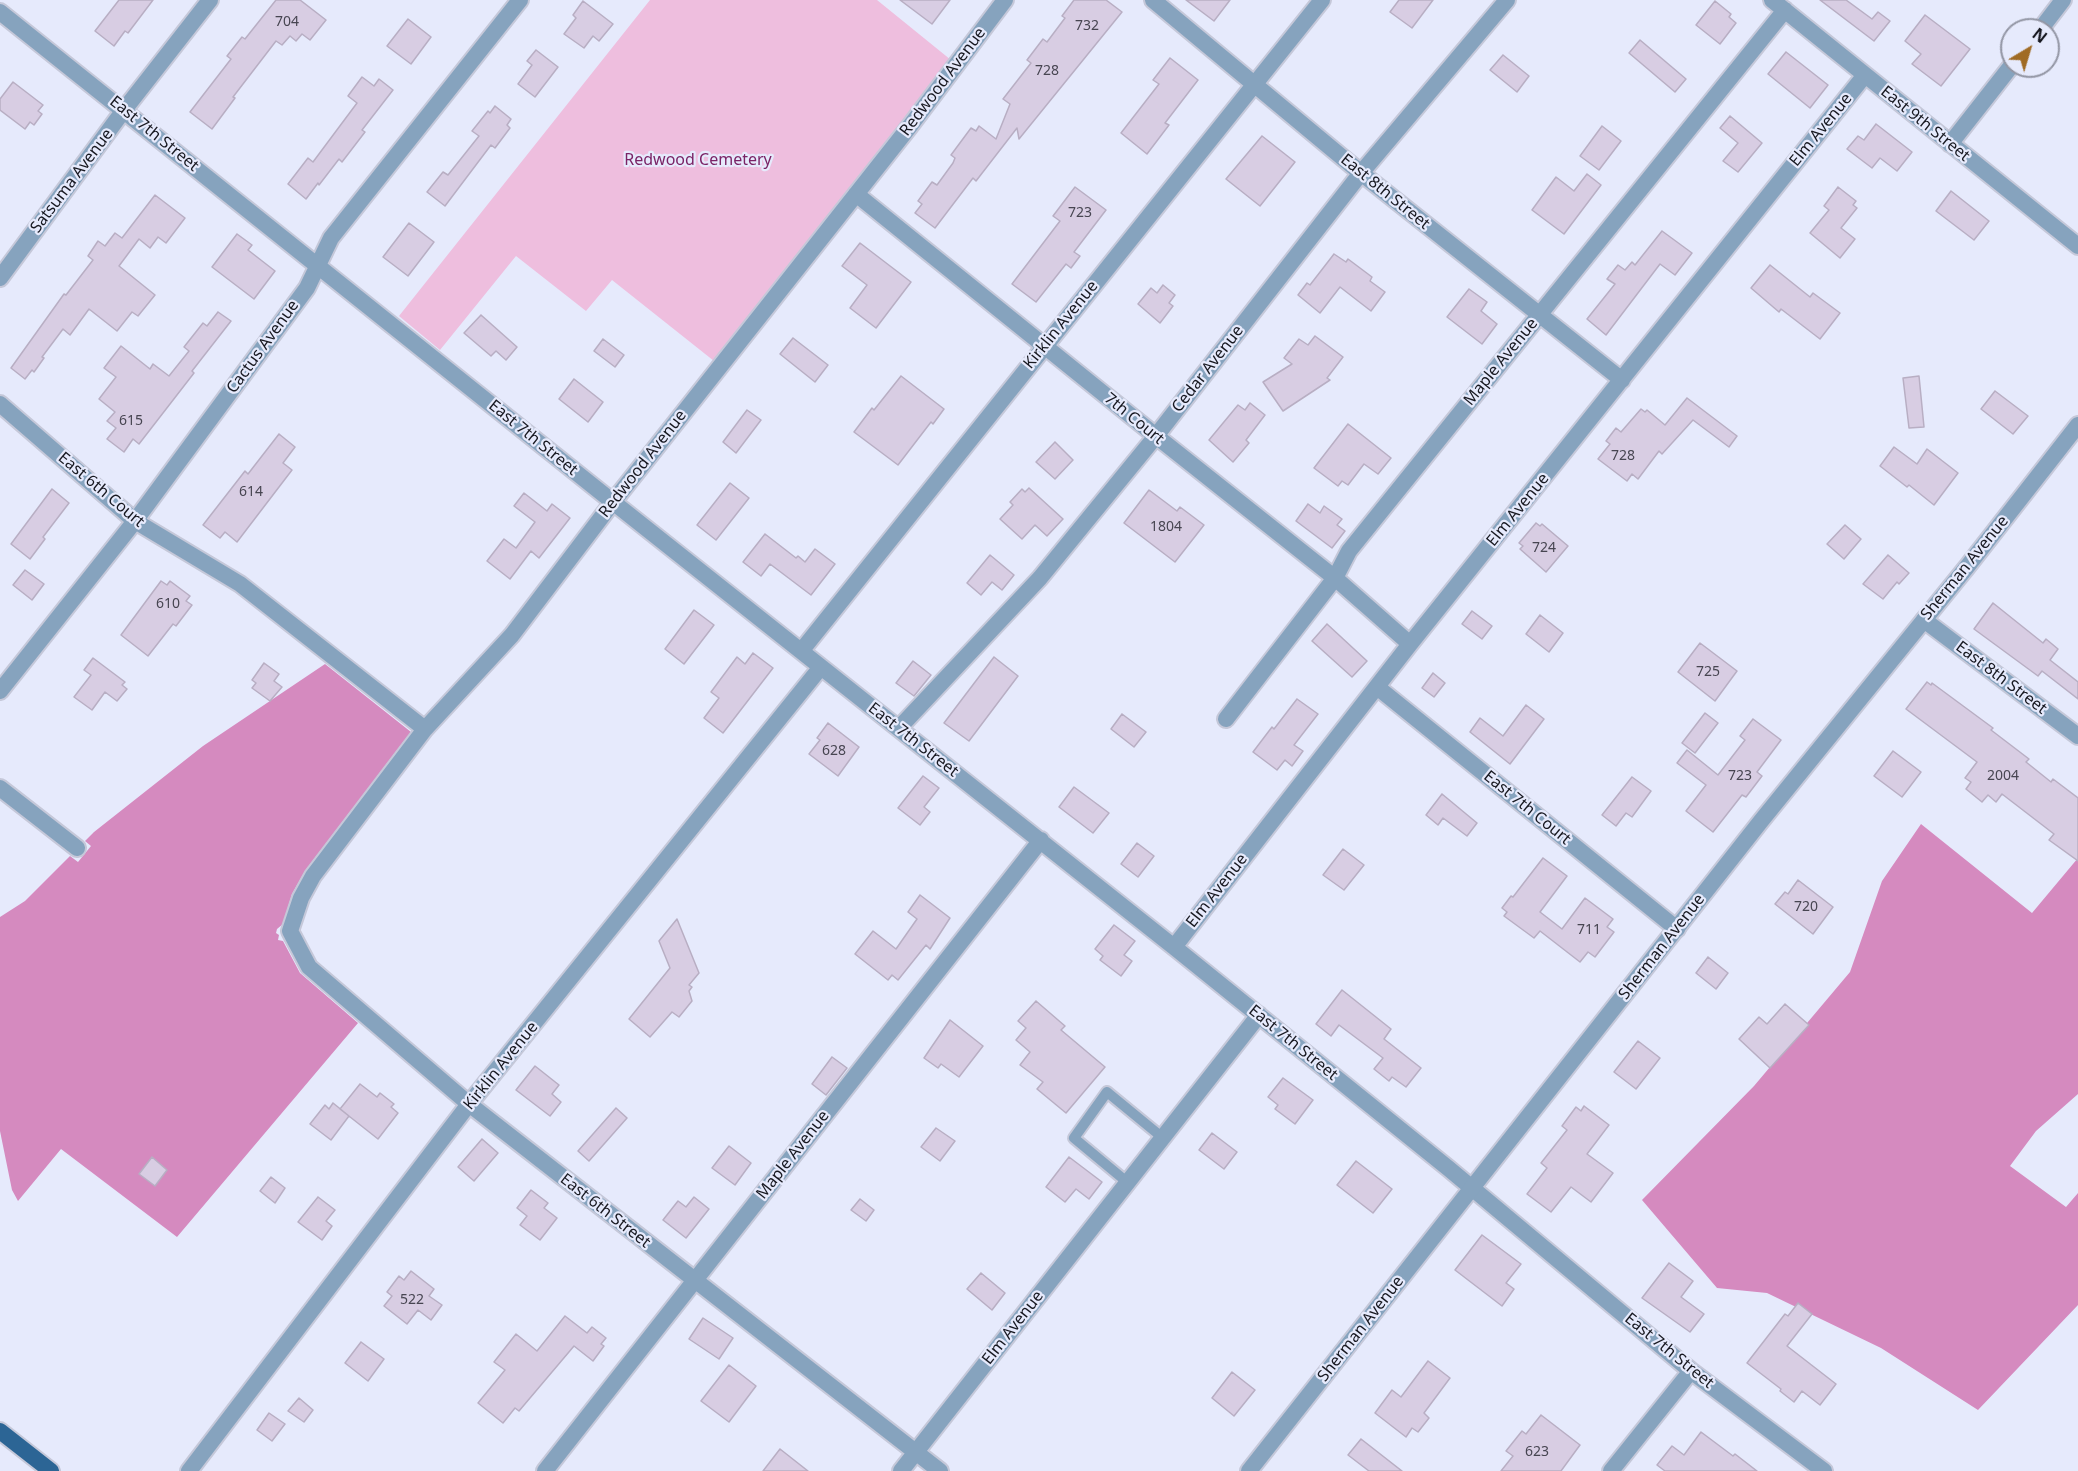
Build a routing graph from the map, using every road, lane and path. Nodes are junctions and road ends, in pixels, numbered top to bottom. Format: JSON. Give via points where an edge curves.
{"nodes":[{"id":1,"x":210,"y":0,"type":"edge"},
{"id":2,"x":520,"y":0,"type":"edge"},
{"id":3,"x":1153,"y":0,"type":"edge"},
{"id":4,"x":1322,"y":0,"type":"edge"},
{"id":5,"x":1507,"y":0,"type":"edge"},
{"id":6,"x":2063,"y":0,"type":"edge"},
{"id":7,"x":1000,"y":2,"type":"edge"},
{"id":8,"x":1778,"y":5,"type":"edge"},
{"id":9,"x":0,"y":12,"type":"edge"},
{"id":10,"x":2049,"y":18,"type":"edge"},
{"id":11,"x":1865,"y":75,"type":"junction"},
{"id":12,"x":2002,"y":78,"type":"edge"},
{"id":13,"x":1253,"y":84,"type":"junction"},
{"id":14,"x":124,"y":110,"type":"junction"},
{"id":15,"x":1950,"y":144,"type":"junction"},
{"id":16,"x":1361,"y":173,"type":"junction"},
{"id":17,"x":856,"y":194,"type":"junction"},
{"id":18,"x":2078,"y":246,"type":"edge"},
{"id":19,"x":317,"y":265,"type":"junction"},
{"id":20,"x":0,"y":278,"type":"edge"},
{"id":21,"x":1539,"y":315,"type":"junction"},
{"id":22,"x":1044,"y":346,"type":"junction"},
{"id":23,"x":1622,"y":380,"type":"junction"},
{"id":24,"x":0,"y":405,"type":"edge"},
{"id":25,"x":2078,"y":427,"type":"edge"},
{"id":26,"x":1156,"y":436,"type":"junction"},
{"id":27,"x":613,"y":502,"type":"junction"},
{"id":28,"x":135,"y":521,"type":"junction"},
{"id":29,"x":1335,"y":578,"type":"junction"},
{"id":30,"x":1924,"y":620,"type":"junction"},
{"id":31,"x":1410,"y":644,"type":"junction"},
{"id":32,"x":802,"y":651,"type":"junction"},
{"id":33,"x":821,"y":667,"type":"junction"},
{"id":34,"x":1377,"y":687,"type":"junction"},
{"id":35,"x":0,"y":691,"type":"edge"},
{"id":36,"x":1226,"y":719,"type":"dead end"},
{"id":37,"x":899,"y":728,"type":"junction"},
{"id":38,"x":425,"y":729,"type":"junction"},
{"id":39,"x":2078,"y":736,"type":"edge"},
{"id":40,"x":0,"y":788,"type":"edge"},
{"id":41,"x":1041,"y":840,"type":"junction"},
{"id":42,"x":77,"y":848,"type":"dead end"},
{"id":43,"x":1677,"y":929,"type":"junction"},
{"id":44,"x":290,"y":932,"type":"joint"},
{"id":45,"x":1174,"y":946,"type":"junction"},
{"id":46,"x":1259,"y":1015,"type":"junction"},
{"id":47,"x":469,"y":1104,"type":"junction"},
{"id":48,"x":1163,"y":1137,"type":"junction"},
{"id":49,"x":1127,"y":1182,"type":"junction"},
{"id":50,"x":1472,"y":1188,"type":"junction"},
{"id":51,"x":694,"y":1281,"type":"junction"},
{"id":52,"x":1691,"y":1371,"type":"junction"},
{"id":53,"x":0,"y":1431,"type":"edge"},
{"id":54,"x":916,"y":1451,"type":"junction"},
{"id":55,"x":51,"y":1471,"type":"edge"},
{"id":56,"x":189,"y":1471,"type":"edge"},
{"id":57,"x":545,"y":1471,"type":"edge"},
{"id":58,"x":901,"y":1471,"type":"edge"},
{"id":59,"x":940,"y":1471,"type":"edge"},
{"id":60,"x":1249,"y":1471,"type":"edge"},
{"id":61,"x":1611,"y":1471,"type":"edge"},
{"id":62,"x":1824,"y":1471,"type":"edge"}],
"edges":[{"from":1,"to":14,"type":"street","name":"Satsuma Avenue"},
{"from":2,"to":19,"type":"street","name":"Cactus Avenue","via":[[331,238]]},
{"from":3,"to":13,"type":"street","name":"East 8th Street"},
{"from":4,"to":13,"type":"street","name":"Kirklin Avenue"},
{"from":5,"to":16,"type":"street","name":"Cedar Avenue"},
{"from":6,"to":10,"type":"street"},
{"from":7,"to":17,"type":"street","name":"Redwood Avenue"},
{"from":8,"to":11,"type":"street","name":"East 9th Street"},
{"from":8,"to":21,"type":"street","name":"Maple Avenue"},
{"from":9,"to":14,"type":"street","name":"East 7th Street"},
{"from":11,"to":15,"type":"street","name":"East 9th Street"},
{"from":11,"to":23,"type":"street","name":"Elm Avenue"},
{"from":12,"to":15,"type":"street"},
{"from":13,"to":16,"type":"street","name":"East 8th Street"},
{"from":13,"to":22,"type":"street","name":"Kirklin Avenue"},
{"from":14,"to":19,"type":"street","name":"East 7th Street"},
{"from":14,"to":20,"type":"street","name":"Satsuma Avenue"},
{"from":15,"to":18,"type":"street","name":"East 9th Street"},
{"from":16,"to":21,"type":"street","name":"East 8th Street"},
{"from":16,"to":26,"type":"street","name":"Cedar Avenue"},
{"from":17,"to":22,"type":"street","name":"7th Court"},
{"from":17,"to":27,"type":"street","name":"Redwood Avenue"},
{"from":19,"to":27,"type":"street","name":"East 7th Street"},
{"from":19,"to":28,"type":"street","name":"Cactus Avenue","via":[[307,288]]},
{"from":21,"to":23,"type":"street","name":"East 8th Street"},
{"from":21,"to":29,"type":"street","name":"Maple Avenue","via":[[1349,551]]},
{"from":22,"to":26,"type":"street","name":"7th Court"},
{"from":22,"to":32,"type":"street","name":"Kirklin Avenue"},
{"from":23,"to":31,"type":"street","name":"Elm Avenue"},
{"from":24,"to":28,"type":"street","name":"East 6th Court"},
{"from":25,"to":30,"type":"street","name":"Sherman Avenue"},
{"from":26,"to":29,"type":"street","name":"7th Court"},
{"from":26,"to":37,"type":"street","name":"Cedar Avenue","via":[[1040,578]]},
{"from":27,"to":32,"type":"street","name":"East 7th Street"},
{"from":27,"to":38,"type":"street","name":"Redwood Avenue","via":[[512,635]]},
{"from":28,"to":35,"type":"street","name":"Cactus Avenue"},
{"from":28,"to":38,"type":"street","name":"East 6th Court","via":[[240,584]]},
{"from":29,"to":31,"type":"street","name":"7th Court"},
{"from":29,"to":36,"type":"street","name":"Maple Avenue"},
{"from":30,"to":39,"type":"street","name":"East 8th Street"},
{"from":30,"to":43,"type":"street","name":"Sherman Avenue"},
{"from":31,"to":34,"type":"street","name":"Elm Avenue"},
{"from":32,"to":33,"type":"street","name":"East 7th Street"},
{"from":33,"to":37,"type":"street","name":"East 7th Street"},
{"from":33,"to":47,"type":"street","name":"Kirklin Avenue"},
{"from":34,"to":43,"type":"street","name":"East 7th Court"},
{"from":34,"to":45,"type":"street","name":"Elm Avenue"},
{"from":37,"to":41,"type":"street","name":"East 7th Street"},
{"from":38,"to":44,"type":"street","name":"Redwood Avenue","via":[[313,876]]},
{"from":40,"to":42,"type":"street"},
{"from":41,"to":45,"type":"street","name":"East 7th Street"},
{"from":41,"to":51,"type":"street","name":"Maple Avenue"},
{"from":43,"to":50,"type":"street","name":"Sherman Avenue"},
{"from":44,"to":47,"type":"street","name":"East 6th Street","via":[[309,967]]},
{"from":45,"to":46,"type":"street","name":"East 7th Street"},
{"from":46,"to":48,"type":"street","name":"Elm Avenue"},
{"from":46,"to":50,"type":"street","name":"East 7th Street"},
{"from":47,"to":51,"type":"street","name":"East 6th Street"},
{"from":47,"to":56,"type":"street","name":"Kirklin Avenue"},
{"from":48,"to":49,"type":"street","name":"Elm Avenue"},
{"from":48,"to":49,"type":"lane","via":[[1107,1092],[1074,1138]]},
{"from":49,"to":54,"type":"street","name":"Elm Avenue"},
{"from":50,"to":52,"type":"street","name":"East 7th Street"},
{"from":50,"to":60,"type":"street","name":"Sherman Avenue"},
{"from":51,"to":54,"type":"street","name":"East 6th Street"},
{"from":51,"to":57,"type":"street","name":"Maple Avenue"},
{"from":52,"to":61,"type":"street"},
{"from":52,"to":62,"type":"street","name":"East 7th Street"},
{"from":53,"to":55,"type":"main road"},
{"from":54,"to":58,"type":"street","name":"Elm Avenue"},
{"from":54,"to":59,"type":"street","name":"East 6th Street"}]}
